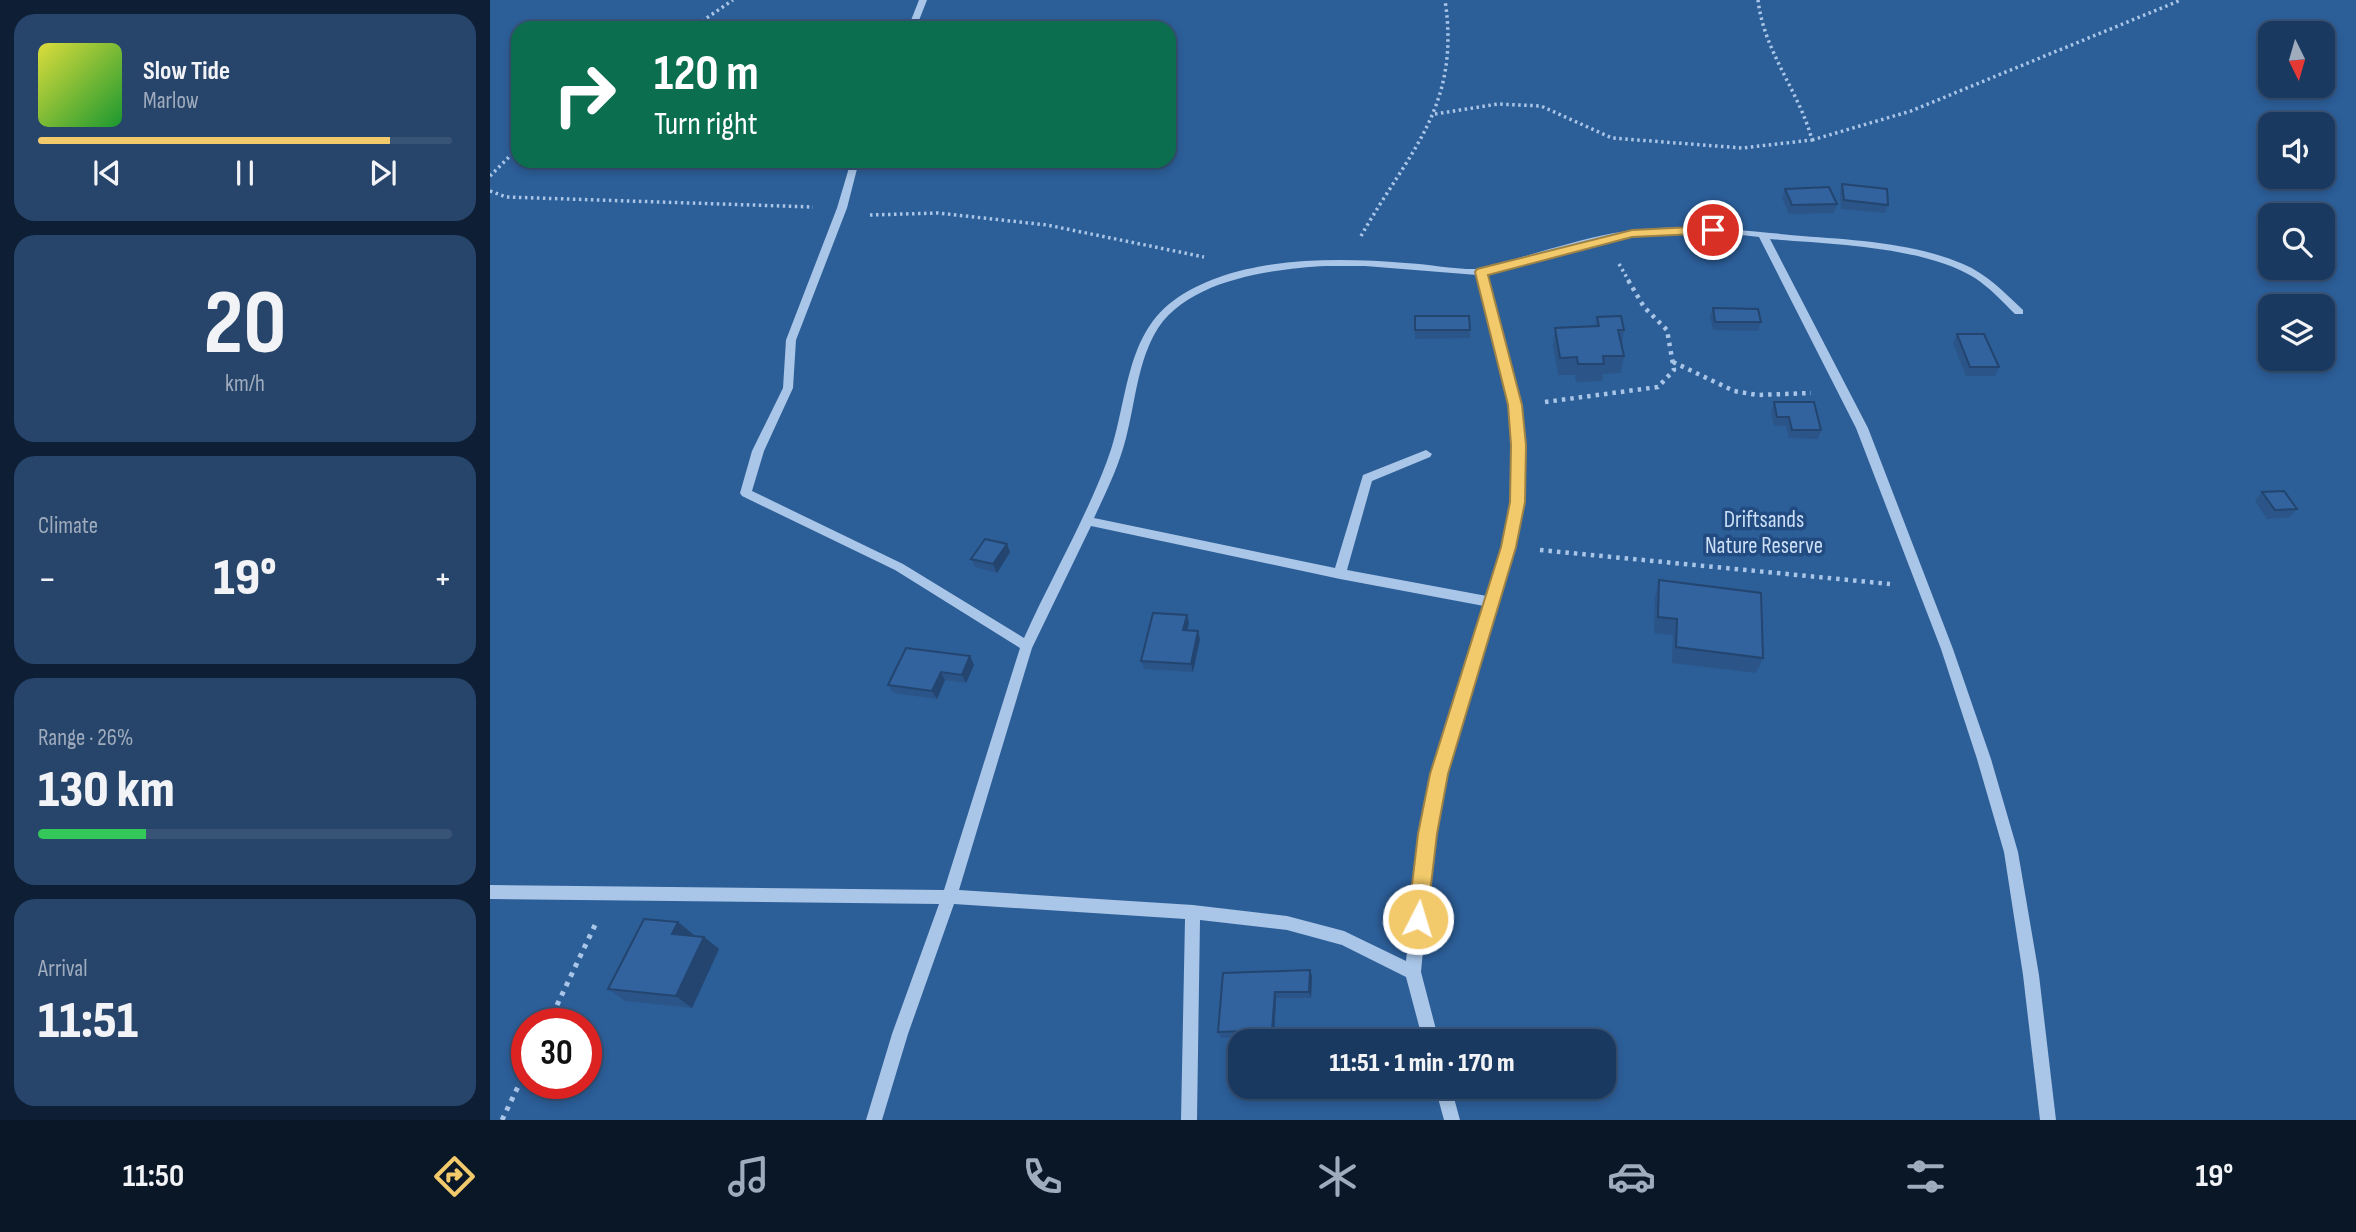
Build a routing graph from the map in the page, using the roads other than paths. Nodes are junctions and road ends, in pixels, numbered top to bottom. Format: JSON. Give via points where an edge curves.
{"nodes":[{"id":1,"x":923,"y":0,"type":"edge"},
{"id":2,"x":915,"y":21,"type":"edge"},
{"id":3,"x":853,"y":168,"type":"edge"},
{"id":4,"x":1763,"y":235,"type":"junction"},
{"id":5,"x":1481,"y":272,"type":"junction"},
{"id":6,"x":2019,"y":312,"type":"dead end"},
{"id":7,"x":1426,"y":454,"type":"dead end"},
{"id":8,"x":1088,"y":521,"type":"junction"},
{"id":9,"x":1340,"y":573,"type":"junction"},
{"id":10,"x":1491,"y":602,"type":"junction"},
{"id":11,"x":1027,"y":646,"type":"junction"},
{"id":12,"x":490,"y":892,"type":"edge"},
{"id":13,"x":948,"y":897,"type":"junction"},
{"id":14,"x":1193,"y":912,"type":"junction"},
{"id":15,"x":1413,"y":972,"type":"junction"},
{"id":16,"x":1428,"y":1029,"type":"edge"},
{"id":17,"x":1446,"y":1099,"type":"edge"},
{"id":18,"x":874,"y":1120,"type":"edge"},
{"id":19,"x":1189,"y":1120,"type":"edge"},
{"id":20,"x":1452,"y":1120,"type":"edge"},
{"id":21,"x":2048,"y":1120,"type":"edge"}],
"edges":[{"from":1,"to":2,"type":"street"},
{"from":3,"to":11,"type":"street","via":[[790,340],[788,388],[758,451],[746,493],[899,567]]},
{"from":4,"to":5,"type":"street","via":[[1669,230],[1604,239]]},
{"from":4,"to":6,"type":"street","via":[[1936,259],[1979,276]]},
{"from":4,"to":21,"type":"street","via":[[1862,428],[1984,758],[2011,852]]},
{"from":5,"to":8,"type":"street","via":[[1354,262],[1302,263],[1238,275],[1176,304],[1146,338],[1116,454]]},
{"from":5,"to":10,"type":"street","via":[[1515,405],[1519,478],[1508,547]]},
{"from":7,"to":9,"type":"street","via":[[1367,478]]},
{"from":8,"to":9,"type":"street"},
{"from":8,"to":11,"type":"street"},
{"from":9,"to":10,"type":"street"},
{"from":10,"to":15,"type":"street","via":[[1439,774],[1419,892]]},
{"from":11,"to":13,"type":"street"},
{"from":12,"to":13,"type":"street"},
{"from":13,"to":14,"type":"street"},
{"from":13,"to":18,"type":"street"},
{"from":14,"to":15,"type":"street","via":[[1287,923],[1344,938]]},
{"from":14,"to":19,"type":"street"},
{"from":15,"to":16,"type":"street"},
{"from":17,"to":20,"type":"street"}]}
